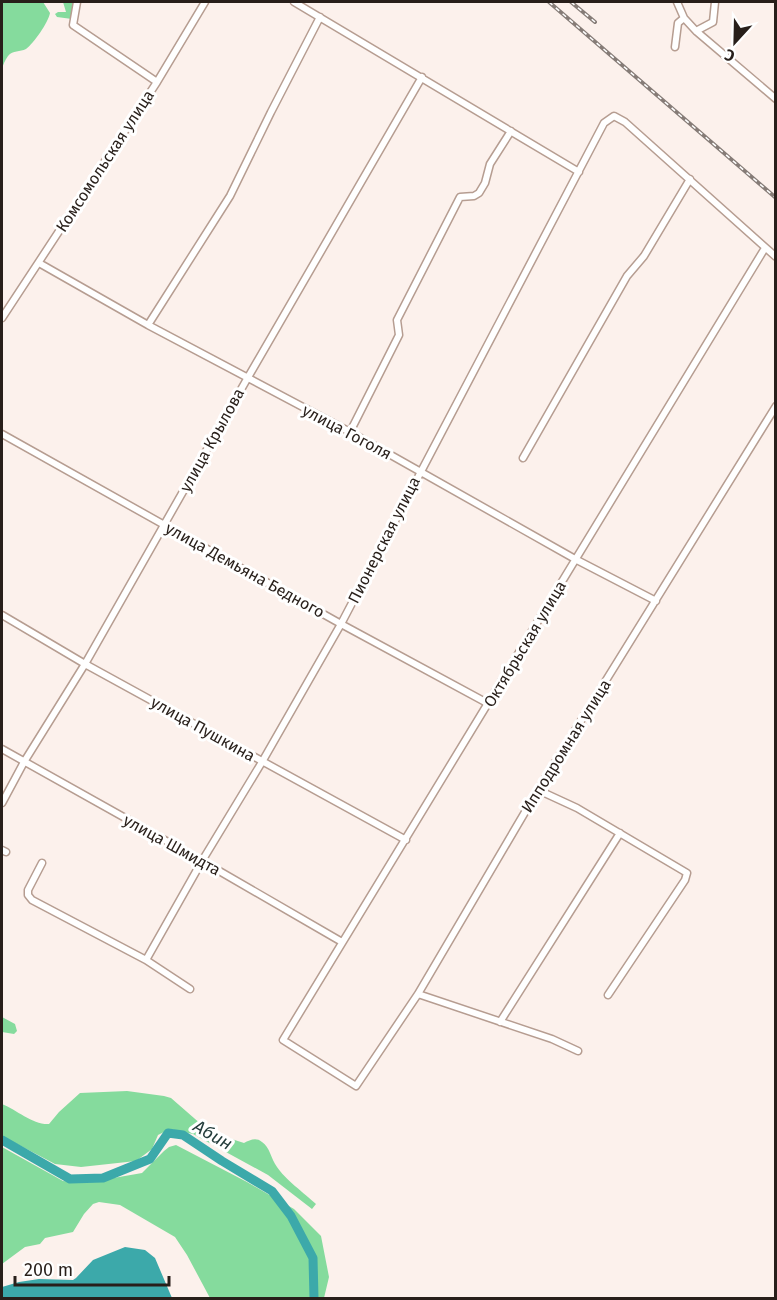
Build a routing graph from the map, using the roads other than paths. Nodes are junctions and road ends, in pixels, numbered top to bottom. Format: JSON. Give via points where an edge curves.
{"nodes":[{"id":1,"x":77,"y":2,"type":"edge"},
{"id":2,"x":205,"y":2,"type":"edge"},
{"id":3,"x":294,"y":2,"type":"edge"},
{"id":4,"x":677,"y":2,"type":"edge"},
{"id":5,"x":715,"y":2,"type":"edge"},
{"id":6,"x":320,"y":17,"type":"junction"},
{"id":7,"x":684,"y":18,"type":"junction"},
{"id":8,"x":696,"y":31,"type":"junction"},
{"id":9,"x":675,"y":47,"type":"dead end"},
{"id":10,"x":422,"y":77,"type":"junction"},
{"id":11,"x":157,"y":82,"type":"junction"},
{"id":12,"x":776,"y":99,"type":"edge"},
{"id":13,"x":511,"y":131,"type":"junction"},
{"id":14,"x":579,"y":172,"type":"junction"},
{"id":15,"x":690,"y":179,"type":"junction"},
{"id":16,"x":765,"y":248,"type":"junction"},
{"id":17,"x":776,"y":257,"type":"edge"},
{"id":18,"x":39,"y":263,"type":"junction"},
{"id":19,"x":4,"y":309,"type":"edge"},
{"id":20,"x":2,"y":318,"type":"edge"},
{"id":21,"x":148,"y":325,"type":"junction"},
{"id":22,"x":247,"y":379,"type":"junction"},
{"id":23,"x":776,"y":406,"type":"edge"},
{"id":24,"x":350,"y":432,"type":"junction"},
{"id":25,"x":2,"y":435,"type":"edge"},
{"id":26,"x":523,"y":458,"type":"dead end"},
{"id":27,"x":420,"y":472,"type":"junction"},
{"id":28,"x":165,"y":525,"type":"junction"},
{"id":29,"x":575,"y":559,"type":"junction"},
{"id":30,"x":656,"y":602,"type":"junction"},
{"id":31,"x":2,"y":615,"type":"edge"},
{"id":32,"x":341,"y":624,"type":"junction"},
{"id":33,"x":85,"y":664,"type":"junction"},
{"id":34,"x":489,"y":704,"type":"junction"},
{"id":35,"x":2,"y":749,"type":"edge"},
{"id":36,"x":24,"y":762,"type":"junction"},
{"id":37,"x":262,"y":762,"type":"junction"},
{"id":38,"x":538,"y":790,"type":"junction"},
{"id":39,"x":2,"y":803,"type":"edge"},
{"id":40,"x":620,"y":833,"type":"junction"},
{"id":41,"x":406,"y":840,"type":"junction"},
{"id":42,"x":202,"y":861,"type":"junction"},
{"id":43,"x":42,"y":863,"type":"dead end"},
{"id":44,"x":342,"y":942,"type":"junction"},
{"id":45,"x":146,"y":960,"type":"junction"},
{"id":46,"x":190,"y":989,"type":"dead end"},
{"id":47,"x":418,"y":994,"type":"junction"},
{"id":48,"x":608,"y":995,"type":"dead end"},
{"id":49,"x":500,"y":1022,"type":"junction"},
{"id":50,"x":578,"y":1051,"type":"dead end"},
{"id":51,"x":356,"y":1086,"type":"joint"}],
"edges":[{"from":1,"to":11,"type":"street","via":[[73,25]]},
{"from":2,"to":11,"type":"street","name":"Комсомольская улица"},
{"from":3,"to":6,"type":"street"},
{"from":4,"to":7,"type":"street"},
{"from":5,"to":8,"type":"street","via":[[713,22]]},
{"from":6,"to":10,"type":"street"},
{"from":6,"to":21,"type":"street","via":[[230,196]]},
{"from":7,"to":8,"type":"street"},
{"from":7,"to":9,"type":"street","via":[[678,23]]},
{"from":8,"to":12,"type":"street"},
{"from":10,"to":13,"type":"street"},
{"from":10,"to":22,"type":"street","name":"улица Крылова"},
{"from":11,"to":18,"type":"street","name":"Комсомольская улица"},
{"from":13,"to":14,"type":"street"},
{"from":13,"to":24,"type":"street","via":[[490,164],[479,193],[460,197],[397,320],[399,335]]},
{"from":14,"to":15,"type":"street","name":"Пионерская улица","via":[[604,123],[614,116]]},
{"from":14,"to":27,"type":"street","name":"Пионерская улица"},
{"from":15,"to":16,"type":"street"},
{"from":15,"to":26,"type":"street","via":[[644,256],[627,276]]},
{"from":16,"to":17,"type":"street"},
{"from":16,"to":29,"type":"street","name":"Октябрьская улица"},
{"from":18,"to":19,"type":"street","name":"Комсомольская улица"},
{"from":18,"to":21,"type":"street","name":"улица Гоголя"},
{"from":19,"to":20,"type":"street","name":"Комсомольская улица"},
{"from":21,"to":22,"type":"street","name":"улица Гоголя"},
{"from":22,"to":24,"type":"street","name":"улица Гоголя"},
{"from":22,"to":28,"type":"street","name":"улица Крылова"},
{"from":23,"to":30,"type":"street","name":"Ипподромная улица"},
{"from":24,"to":27,"type":"street","name":"улица Гоголя"},
{"from":25,"to":28,"type":"street","name":"улица Демьяна Бедного"},
{"from":27,"to":29,"type":"street","name":"улица Гоголя"},
{"from":27,"to":32,"type":"street","name":"Пионерская улица"},
{"from":28,"to":32,"type":"street","name":"улица Демьяна Бедного"},
{"from":28,"to":33,"type":"street","name":"улица Крылова"},
{"from":29,"to":30,"type":"street","name":"улица Гоголя"},
{"from":29,"to":34,"type":"street","name":"Октябрьская улица"},
{"from":30,"to":38,"type":"street","name":"Ипподромная улица"},
{"from":31,"to":33,"type":"street","name":"улица Пушкина"},
{"from":32,"to":34,"type":"street","name":"улица Демьяна Бедного"},
{"from":32,"to":37,"type":"street","name":"Пионерская улица"},
{"from":33,"to":36,"type":"street","name":"улица Крылова"},
{"from":33,"to":37,"type":"street","name":"улица Пушкина"},
{"from":34,"to":41,"type":"street","name":"Октябрьская улица"},
{"from":35,"to":36,"type":"street","name":"улица Шмидта"},
{"from":36,"to":39,"type":"street","name":"улица Крылова"},
{"from":36,"to":42,"type":"street","name":"улица Шмидта"},
{"from":37,"to":41,"type":"street","name":"улица Пушкина"},
{"from":37,"to":42,"type":"street","name":"Пионерская улица"},
{"from":38,"to":40,"type":"street"},
{"from":38,"to":47,"type":"street","name":"Ипподромная улица"},
{"from":40,"to":48,"type":"street","via":[[687,873]]},
{"from":40,"to":49,"type":"street"},
{"from":41,"to":44,"type":"street","name":"Октябрьская улица"},
{"from":42,"to":44,"type":"street","name":"улица Шмидта"},
{"from":42,"to":45,"type":"street","name":"Пионерская улица"},
{"from":43,"to":45,"type":"street","via":[[28,896]]},
{"from":44,"to":51,"type":"street","name":"Октябрьская улица","via":[[283,1040]]},
{"from":45,"to":46,"type":"street"},
{"from":47,"to":49,"type":"street"},
{"from":47,"to":51,"type":"street","name":"Ипподромная улица"},
{"from":49,"to":50,"type":"street"}]}
